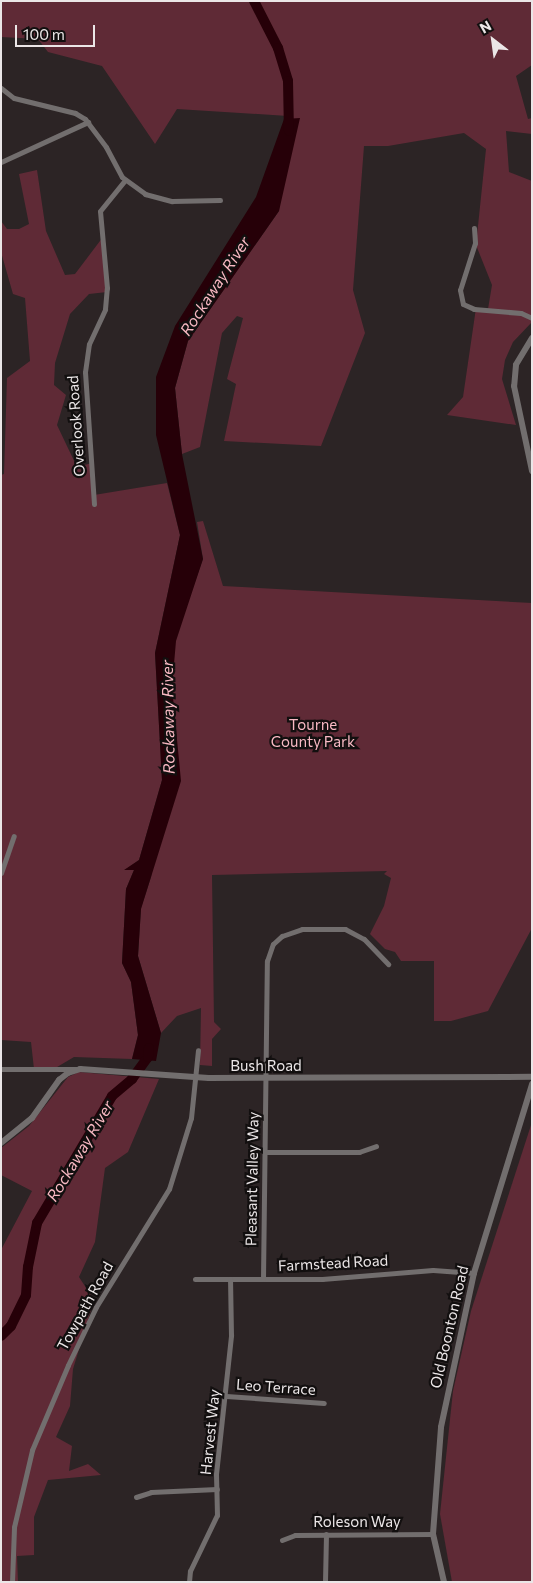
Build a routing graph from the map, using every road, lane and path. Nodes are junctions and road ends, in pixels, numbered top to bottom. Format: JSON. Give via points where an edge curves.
{"nodes":[{"id":1,"x":1,"y":88,"type":"edge"},
{"id":2,"x":88,"y":122,"type":"junction"},
{"id":3,"x":1,"y":162,"type":"edge"},
{"id":4,"x":125,"y":180,"type":"junction"},
{"id":5,"x":220,"y":200,"type":"dead end"},
{"id":6,"x":474,"y":228,"type":"dead end"},
{"id":7,"x":532,"y":318,"type":"edge"},
{"id":8,"x":532,"y":338,"type":"edge"},
{"id":9,"x":532,"y":471,"type":"edge"},
{"id":10,"x":94,"y":504,"type":"dead end"},
{"id":11,"x":14,"y":836,"type":"dead end"},
{"id":12,"x":1,"y":874,"type":"edge"},
{"id":13,"x":388,"y":964,"type":"dead end"},
{"id":14,"x":198,"y":1050,"type":"dead end"},
{"id":15,"x":1,"y":1069,"type":"edge"},
{"id":16,"x":80,"y":1069,"type":"junction"},
{"id":17,"x":195,"y":1077,"type":"junction"},
{"id":18,"x":532,"y":1078,"type":"edge"},
{"id":19,"x":266,"y":1079,"type":"junction"},
{"id":20,"x":532,"y":1084,"type":"edge"},
{"id":21,"x":1,"y":1143,"type":"edge"},
{"id":22,"x":376,"y":1146,"type":"dead end"},
{"id":23,"x":266,"y":1152,"type":"junction"},
{"id":24,"x":474,"y":1272,"type":"junction"},
{"id":25,"x":230,"y":1278,"type":"junction"},
{"id":26,"x":195,"y":1279,"type":"dead end"},
{"id":27,"x":263,"y":1279,"type":"junction"},
{"id":28,"x":226,"y":1396,"type":"junction"},
{"id":29,"x":324,"y":1404,"type":"dead end"},
{"id":30,"x":217,"y":1489,"type":"junction"},
{"id":31,"x":136,"y":1497,"type":"dead end"},
{"id":32,"x":326,"y":1534,"type":"junction"},
{"id":33,"x":433,"y":1534,"type":"junction"},
{"id":34,"x":282,"y":1540,"type":"dead end"},
{"id":35,"x":12,"y":1582,"type":"edge"},
{"id":36,"x":189,"y":1582,"type":"edge"},
{"id":37,"x":325,"y":1582,"type":"edge"},
{"id":38,"x":444,"y":1582,"type":"edge"}],
"edges":[{"from":1,"to":2,"type":"street","via":[[14,98],[75,113]]},
{"from":2,"to":3,"type":"street"},
{"from":2,"to":4,"type":"street"},
{"from":4,"to":5,"type":"street","via":[[145,194],[172,201]]},
{"from":4,"to":10,"type":"street","name":"Overlook Road","via":[[100,211],[107,288],[105,309],[89,344],[85,372]]},
{"from":6,"to":7,"type":"street","via":[[476,243],[460,290],[462,304],[474,309],[522,313]]},
{"from":8,"to":9,"type":"street","via":[[516,365],[514,386]]},
{"from":11,"to":12,"type":"street"},
{"from":13,"to":19,"type":"street","name":"Pleasant Valley Way","via":[[364,939],[345,930],[302,929],[282,936],[274,944],[267,961]]},
{"from":14,"to":17,"type":"street","name":"Towpath Road"},
{"from":15,"to":16,"type":"street","name":"Bush Road"},
{"from":16,"to":17,"type":"street","name":"Bush Road"},
{"from":16,"to":21,"type":"street","via":[[59,1080],[32,1118]]},
{"from":17,"to":19,"type":"street","name":"Bush Road"},
{"from":17,"to":35,"type":"street","name":"Towpath Road","via":[[187,1135],[168,1189],[96,1307],[32,1450],[14,1527]]},
{"from":18,"to":19,"type":"street","name":"Bush Road"},
{"from":19,"to":23,"type":"street","name":"Pleasant Valley Way"},
{"from":20,"to":24,"type":"street","name":"Old Boonton Road"},
{"from":22,"to":23,"type":"street","via":[[359,1152]]},
{"from":23,"to":27,"type":"street","name":"Pleasant Valley Way"},
{"from":24,"to":27,"type":"street","name":"Farmstead Road","via":[[433,1270]]},
{"from":24,"to":33,"type":"street","name":"Old Boonton Road","via":[[441,1428]]},
{"from":25,"to":26,"type":"street","name":"Farmstead Road"},
{"from":25,"to":27,"type":"street","name":"Farmstead Road"},
{"from":25,"to":28,"type":"street","name":"Harvest Way","via":[[232,1335]]},
{"from":28,"to":29,"type":"street","name":"Leo Terrace"},
{"from":28,"to":30,"type":"street","name":"Harvest Way"},
{"from":30,"to":31,"type":"street","via":[[150,1492]]},
{"from":30,"to":36,"type":"street","name":"Harvest Way","via":[[217,1515],[190,1571]]},
{"from":32,"to":33,"type":"street","name":"Roleson Way"},
{"from":32,"to":34,"type":"street","name":"Roleson Way","via":[[295,1535]]},
{"from":32,"to":37,"type":"street"},
{"from":33,"to":38,"type":"street","name":"Old Boonton Road"}]}
